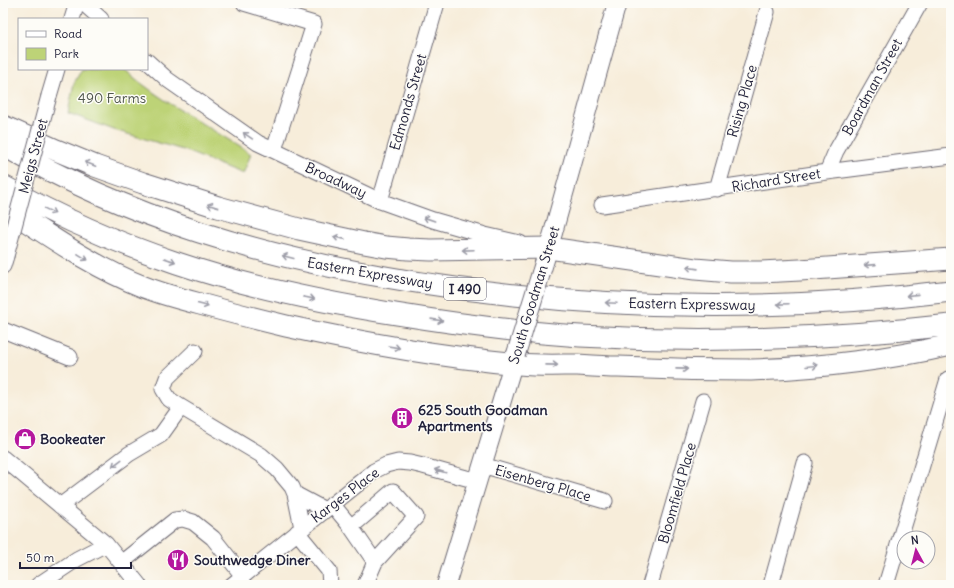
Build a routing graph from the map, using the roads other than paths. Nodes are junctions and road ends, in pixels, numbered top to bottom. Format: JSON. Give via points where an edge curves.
{"nodes":[{"id":1,"x":77,"y":3,"type":"edge"},
{"id":2,"x":83,"y":3,"type":"edge"},
{"id":3,"x":244,"y":3,"type":"edge"},
{"id":4,"x":436,"y":3,"type":"edge"},
{"id":5,"x":617,"y":3,"type":"edge"},
{"id":6,"x":920,"y":3,"type":"edge"},
{"id":7,"x":767,"y":12,"type":"dead end"},
{"id":8,"x":72,"y":18,"type":"edge"},
{"id":9,"x":100,"y":18,"type":"edge"},
{"id":10,"x":148,"y":62,"type":"edge"},
{"id":11,"x":57,"y":70,"type":"edge"},
{"id":12,"x":3,"y":126,"type":"edge"},
{"id":13,"x":3,"y":145,"type":"edge"},
{"id":14,"x":274,"y":150,"type":"junction"},
{"id":15,"x":951,"y":156,"type":"edge"},
{"id":16,"x":827,"y":172,"type":"junction"},
{"id":17,"x":3,"y":186,"type":"edge"},
{"id":18,"x":717,"y":189,"type":"junction"},
{"id":19,"x":380,"y":201,"type":"junction"},
{"id":20,"x":602,"y":205,"type":"dead end"},
{"id":21,"x":3,"y":206,"type":"edge"},
{"id":22,"x":549,"y":248,"type":"junction"},
{"id":23,"x":951,"y":259,"type":"edge"},
{"id":24,"x":5,"y":261,"type":"edge"},
{"id":25,"x":951,"y":290,"type":"edge"},
{"id":26,"x":951,"y":325,"type":"edge"},
{"id":27,"x":3,"y":330,"type":"edge"},
{"id":28,"x":951,"y":345,"type":"edge"},
{"id":29,"x":195,"y":351,"type":"dead end"},
{"id":30,"x":70,"y":357,"type":"dead end"},
{"id":31,"x":515,"y":359,"type":"junction"},
{"id":32,"x":948,"y":379,"type":"dead end"},
{"id":33,"x":704,"y":401,"type":"dead end"},
{"id":34,"x":181,"y":407,"type":"junction"},
{"id":35,"x":3,"y":458,"type":"edge"},
{"id":36,"x":805,"y":463,"type":"dead end"},
{"id":37,"x":480,"y":473,"type":"junction"},
{"id":38,"x":296,"y":494,"type":"junction"},
{"id":39,"x":605,"y":501,"type":"dead end"},
{"id":40,"x":60,"y":506,"type":"junction"},
{"id":41,"x":328,"y":507,"type":"junction"},
{"id":42,"x":351,"y":527,"type":"junction"},
{"id":43,"x":300,"y":530,"type":"junction"},
{"id":44,"x":106,"y":544,"type":"junction"},
{"id":45,"x":375,"y":562,"type":"junction"},
{"id":46,"x":121,"y":563,"type":"junction"},
{"id":47,"x":244,"y":576,"type":"junction"},
{"id":48,"x":38,"y":585,"type":"edge"},
{"id":49,"x":139,"y":585,"type":"edge"},
{"id":50,"x":232,"y":585,"type":"edge"},
{"id":51,"x":330,"y":585,"type":"edge"},
{"id":52,"x":365,"y":585,"type":"edge"},
{"id":53,"x":446,"y":585,"type":"edge"},
{"id":54,"x":650,"y":585,"type":"edge"},
{"id":55,"x":771,"y":585,"type":"edge"},
{"id":56,"x":886,"y":585,"type":"edge"}],
"edges":[{"from":1,"to":8,"type":"street"},
{"from":2,"to":9,"type":"street"},
{"from":3,"to":14,"type":"street","via":[[314,24]]},
{"from":4,"to":19,"type":"street","name":"Edmonds Street"},
{"from":5,"to":22,"type":"main road","name":"South Goodman Street"},
{"from":6,"to":16,"type":"street","name":"Boardman Street"},
{"from":7,"to":18,"type":"street","name":"Rising Place"},
{"from":14,"to":10,"type":"street","name":"Broadway","one_way":true,"via":[[258,143],[168,80]]},
{"from":11,"to":24,"type":"street","name":"Meigs Street","bridge":true},
{"from":22,"to":12,"type":"highway","one_way":true,"via":[[408,249],[310,232],[143,183],[68,156]]},
{"from":25,"to":13,"type":"highway","name":"Eastern Expressway","number":"I 490","one_way":true,"via":[[837,302],[701,306],[540,298],[425,284],[298,260],[182,227],[70,181]]},
{"from":14,"to":19,"type":"street","name":"Broadway"},
{"from":15,"to":16,"type":"street","name":"Richard Street"},
{"from":16,"to":18,"type":"street","name":"Richard Street"},
{"from":17,"to":26,"type":"highway","one_way":true,"via":[[104,235],[180,264],[297,295],[438,321],[552,334],[688,340],[795,338]]},
{"from":18,"to":20,"type":"street","name":"Richard Street"},
{"from":22,"to":19,"type":"street","name":"Broadway","one_way":true,"via":[[459,228]]},
{"from":21,"to":31,"type":"highway","one_way":true,"via":[[94,263],[167,295],[248,317],[402,349]]},
{"from":23,"to":22,"type":"highway","one_way":true,"via":[[731,272]]},
{"from":22,"to":31,"type":"main road","name":"South Goodman Street","bridge":true},
{"from":27,"to":30,"type":"street"},
{"from":31,"to":28,"type":"highway","one_way":true,"via":[[529,365],[768,369],[868,360]]},
{"from":29,"to":34,"type":"street","via":[[167,378],[163,389],[169,399]]},
{"from":31,"to":37,"type":"main road","name":"South Goodman Street"},
{"from":32,"to":56,"type":"street"},
{"from":33,"to":54,"type":"street","name":"Bloomfield Place"},
{"from":34,"to":38,"type":"street","via":[[261,455],[277,469]]},
{"from":34,"to":40,"type":"street","one_way":true,"via":[[161,435],[129,454]]},
{"from":35,"to":40,"type":"street"},
{"from":36,"to":55,"type":"street"},
{"from":37,"to":39,"type":"street","name":"Eisenberg Place"},
{"from":37,"to":41,"type":"street","name":"Karges Place","one_way":true,"via":[[398,462],[374,471]]},
{"from":37,"to":53,"type":"main road","name":"South Goodman Street"},
{"from":38,"to":41,"type":"street"},
{"from":38,"to":43,"type":"street"},
{"from":40,"to":44,"type":"street"},
{"from":41,"to":42,"type":"street"},
{"from":41,"to":43,"type":"street","name":"Karges Place"},
{"from":42,"to":45,"type":"street"},
{"from":42,"to":45,"type":"street","via":[[393,491],[416,517]]},
{"from":43,"to":47,"type":"street","name":"Karges Place"},
{"from":43,"to":51,"type":"street","via":[[329,571]]},
{"from":44,"to":46,"type":"street"},
{"from":44,"to":48,"type":"street","via":[[77,559]]},
{"from":45,"to":52,"type":"street"},
{"from":46,"to":47,"type":"street","via":[[175,520],[183,519],[194,522],[213,538]]},
{"from":46,"to":49,"type":"street"},
{"from":47,"to":50,"type":"street","name":"Karges Place"}]}
